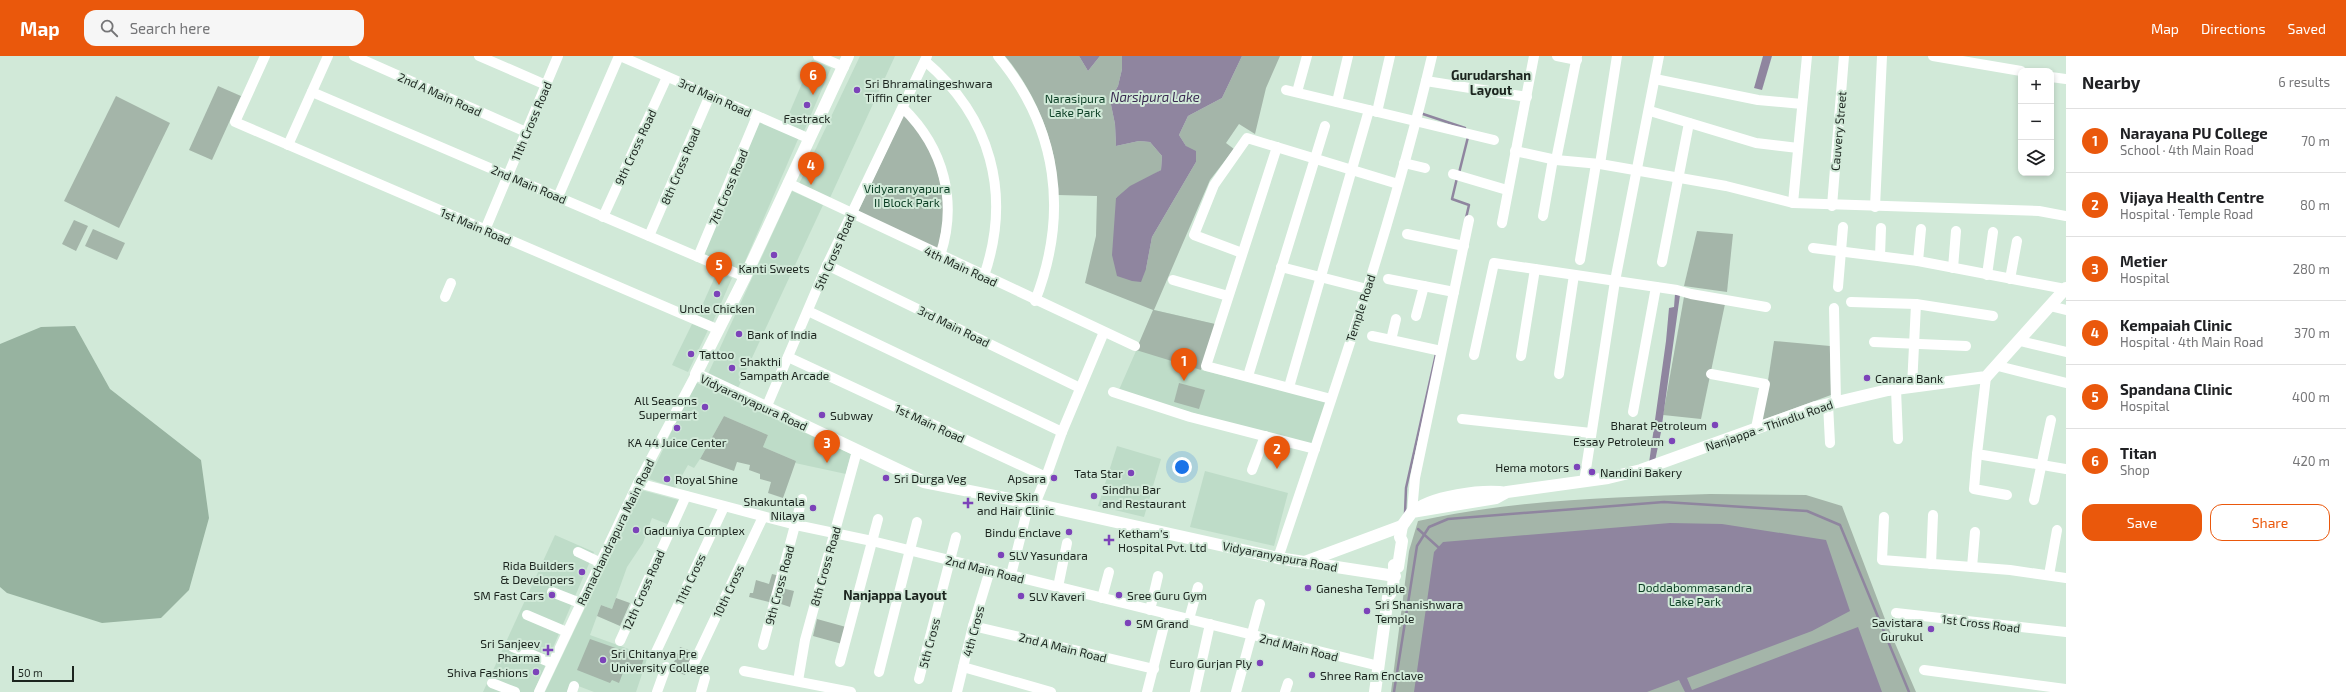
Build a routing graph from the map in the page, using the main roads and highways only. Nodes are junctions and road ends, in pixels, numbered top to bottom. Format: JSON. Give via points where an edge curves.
{"nodes":[{"id":1,"x":846,"y":61,"type":"edge"},
{"id":2,"x":2066,"y":288,"type":"edge"},
{"id":3,"x":1401,"y":531,"type":"junction"},
{"id":4,"x":1304,"y":562,"type":"junction"},
{"id":5,"x":1394,"y":570,"type":"junction"},
{"id":6,"x":1392,"y":588,"type":"junction"},
{"id":7,"x":1376,"y":692,"type":"edge"},
{"id":8,"x":1381,"y":692,"type":"edge"}],
"edges":[{"from":1,"to":4,"type":"main road","name":"Vidyaranyapura Road","via":[[745,277],[696,374],[924,482]]},
{"from":2,"to":3,"type":"main road","name":"Nanjappa - Thindlu Road","via":[[1986,377],[1896,389],[1832,403],[1641,470],[1584,482],[1507,492],[1496,498],[1412,512]]},
{"from":3,"to":4,"type":"main road"},
{"from":3,"to":5,"type":"main road","via":[[1398,567]]},
{"from":4,"to":5,"type":"main road","name":"Vidyaranyapura Road"},
{"from":5,"to":6,"type":"main road"},
{"from":6,"to":7,"type":"main road","via":[[1388,598]]},
{"from":6,"to":8,"type":"main road","via":[[1394,598]]}]}
